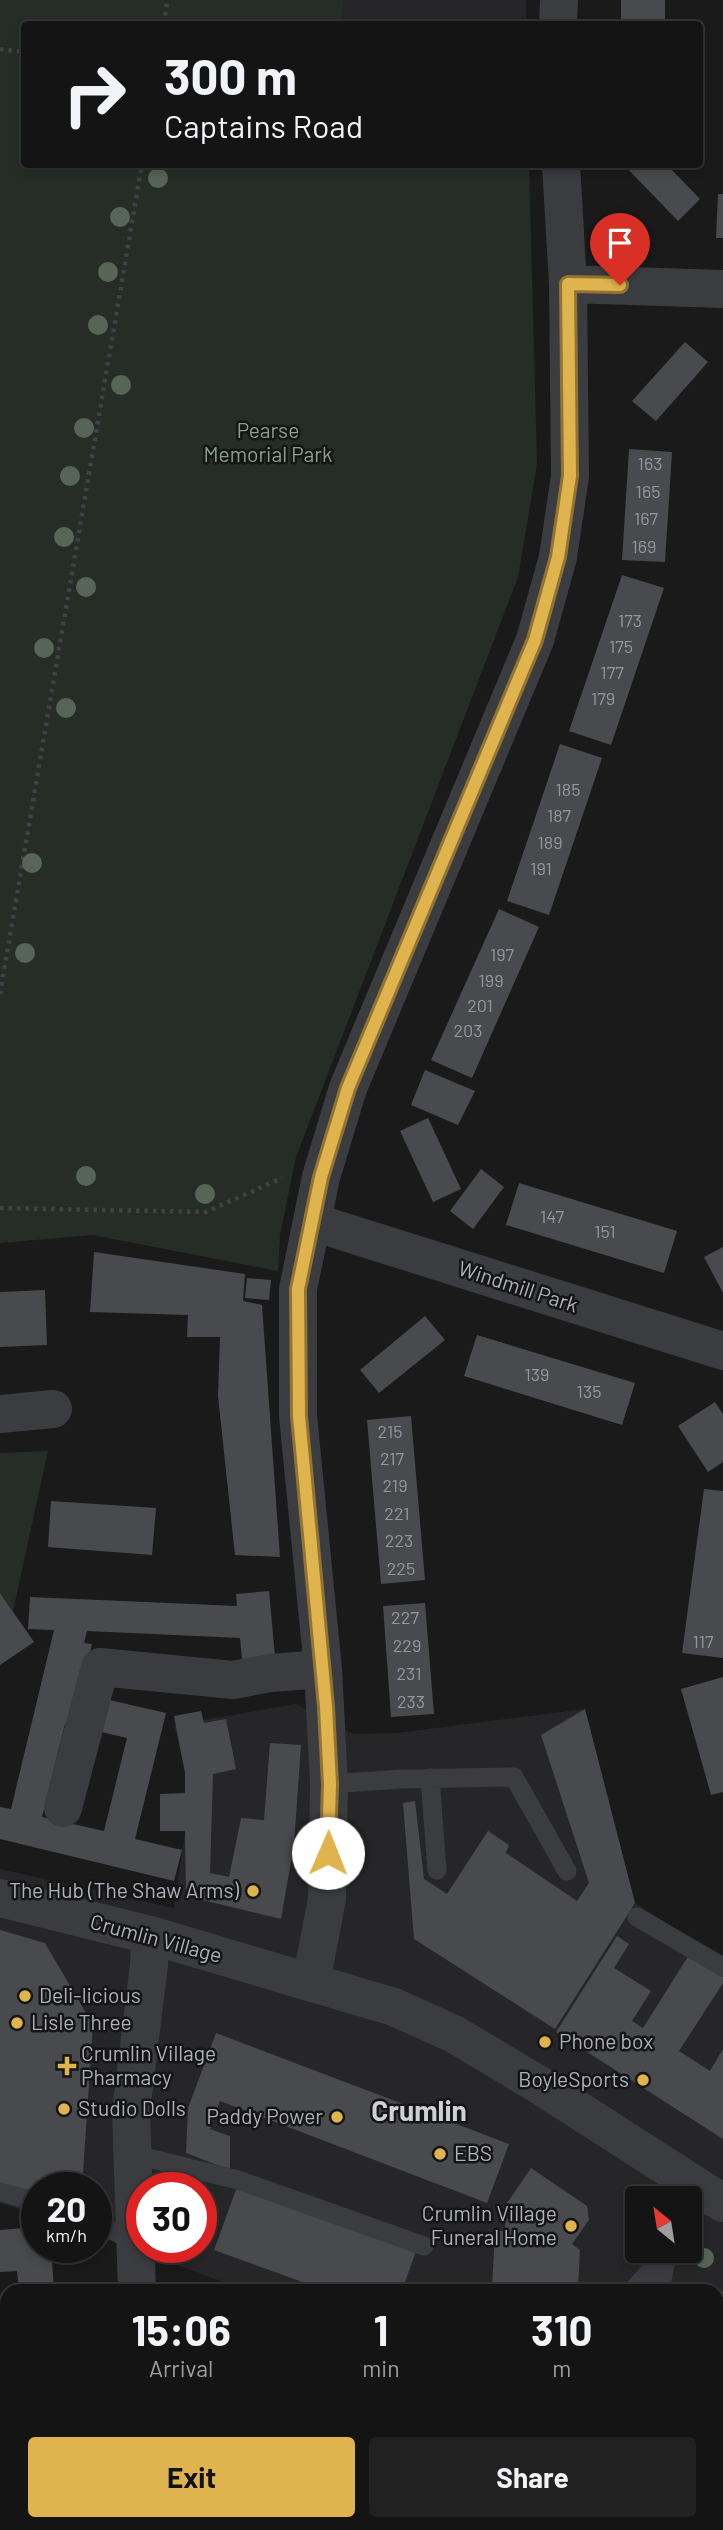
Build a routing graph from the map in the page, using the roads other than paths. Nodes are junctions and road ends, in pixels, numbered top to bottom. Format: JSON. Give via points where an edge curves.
{"nodes":[{"id":1,"x":559,"y":0,"type":"edge"},
{"id":2,"x":558,"y":21,"type":"edge"},
{"id":3,"x":561,"y":168,"type":"edge"},
{"id":4,"x":568,"y":284,"type":"junction"},
{"id":5,"x":723,"y":289,"type":"edge"},
{"id":6,"x":313,"y":1222,"type":"junction"},
{"id":7,"x":723,"y":1351,"type":"edge"},
{"id":8,"x":53,"y":1409,"type":"dead end"},
{"id":9,"x":0,"y":1414,"type":"edge"},
{"id":10,"x":323,"y":1668,"type":"junction"},
{"id":11,"x":430,"y":1779,"type":"junction"},
{"id":12,"x":330,"y":1784,"type":"junction"},
{"id":13,"x":64,"y":1808,"type":"dead end"},
{"id":14,"x":438,"y":1870,"type":"dead end"},
{"id":15,"x":567,"y":1871,"type":"dead end"},
{"id":16,"x":0,"y":1898,"type":"edge"},
{"id":17,"x":637,"y":1917,"type":"dead end"},
{"id":18,"x":150,"y":1936,"type":"junction"},
{"id":19,"x":723,"y":1966,"type":"edge"},
{"id":20,"x":311,"y":1982,"type":"junction"},
{"id":21,"x":132,"y":2154,"type":"junction"},
{"id":22,"x":132,"y":2172,"type":"edge"},
{"id":23,"x":0,"y":2192,"type":"edge"},
{"id":24,"x":21,"y":2198,"type":"edge"},
{"id":25,"x":707,"y":2205,"type":"edge"},
{"id":26,"x":424,"y":2246,"type":"dead end"},
{"id":27,"x":135,"y":2263,"type":"edge"},
{"id":28,"x":658,"y":2263,"type":"edge"},
{"id":29,"x":666,"y":2263,"type":"edge"},
{"id":30,"x":137,"y":2284,"type":"edge"},
{"id":31,"x":638,"y":2284,"type":"edge"},
{"id":32,"x":661,"y":2284,"type":"edge"}],
"edges":[{"from":1,"to":2,"type":"street"},
{"from":3,"to":4,"type":"street"},
{"from":4,"to":5,"type":"street"},
{"from":4,"to":6,"type":"street","via":[[570,476],[558,557],[538,628],[348,1088],[321,1177]]},
{"from":6,"to":7,"type":"street","name":"Windmill Park"},
{"from":6,"to":10,"type":"street","via":[[298,1289],[299,1416]]},
{"from":8,"to":9,"type":"street"},
{"from":10,"to":12,"type":"street"},
{"from":10,"to":13,"type":"street","via":[[233,1680],[100,1667]]},
{"from":11,"to":12,"type":"lane"},
{"from":11,"to":14,"type":"lane"},
{"from":11,"to":15,"type":"lane","via":[[513,1777]]},
{"from":12,"to":20,"type":"street","via":[[327,1899]]},
{"from":16,"to":18,"type":"street","name":"Crumlin Village"},
{"from":17,"to":19,"type":"lane"},
{"from":18,"to":20,"type":"street","name":"Crumlin Village"},
{"from":18,"to":21,"type":"street","via":[[131,2111]]},
{"from":20,"to":25,"type":"street","name":"Crumlin Village","via":[[394,2007],[454,2034]]},
{"from":21,"to":22,"type":"street"},
{"from":21,"to":26,"type":"lane","via":[[238,2180]]},
{"from":23,"to":24,"type":"lane"},
{"from":27,"to":30,"type":"street"},
{"from":28,"to":31,"type":"lane"},
{"from":29,"to":32,"type":"lane"}]}
